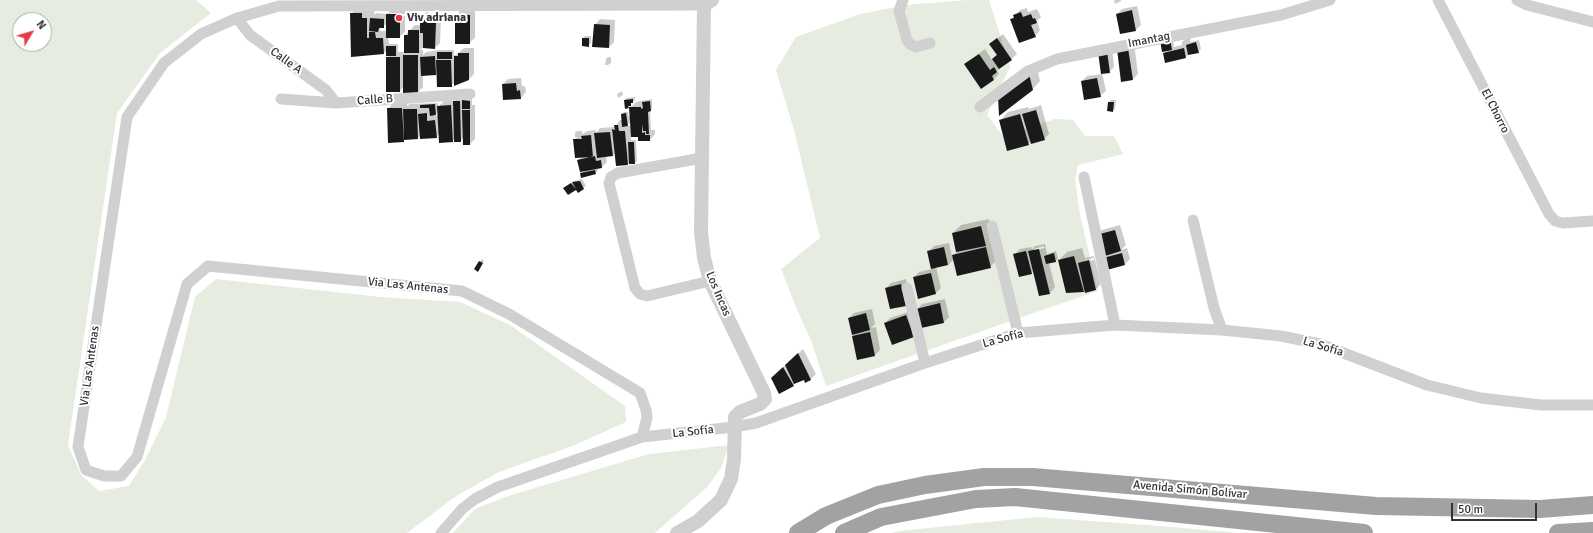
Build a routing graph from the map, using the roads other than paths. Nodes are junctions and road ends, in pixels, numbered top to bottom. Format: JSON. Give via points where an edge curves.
{"nodes":[{"id":1,"x":903,"y":0,"type":"edge"},
{"id":2,"x":1330,"y":0,"type":"edge"},
{"id":3,"x":1438,"y":0,"type":"edge"},
{"id":4,"x":1517,"y":0,"type":"edge"},
{"id":5,"x":708,"y":2,"type":"edge"},
{"id":6,"x":237,"y":18,"type":"junction"},
{"id":7,"x":1593,"y":22,"type":"edge"},
{"id":8,"x":930,"y":43,"type":"dead end"},
{"id":9,"x":470,"y":94,"type":"dead end"},
{"id":10,"x":281,"y":99,"type":"dead end"},
{"id":11,"x":336,"y":103,"type":"junction"},
{"id":12,"x":980,"y":107,"type":"dead end"},
{"id":13,"x":702,"y":158,"type":"junction"},
{"id":14,"x":1084,"y":177,"type":"dead end"},
{"id":15,"x":1193,"y":220,"type":"dead end"},
{"id":16,"x":1593,"y":221,"type":"edge"},
{"id":17,"x":992,"y":226,"type":"dead end"},
{"id":18,"x":710,"y":281,"type":"junction"},
{"id":19,"x":907,"y":288,"type":"dead end"},
{"id":20,"x":1115,"y":325,"type":"junction"},
{"id":21,"x":1222,"y":330,"type":"junction"},
{"id":22,"x":1018,"y":333,"type":"junction"},
{"id":23,"x":925,"y":363,"type":"junction"},
{"id":24,"x":1593,"y":405,"type":"edge"},
{"id":25,"x":734,"y":427,"type":"junction"},
{"id":26,"x":642,"y":437,"type":"junction"},
{"id":27,"x":1593,"y":505,"type":"edge"},
{"id":28,"x":1593,"y":531,"type":"edge"},
{"id":29,"x":441,"y":533,"type":"edge"},
{"id":30,"x":677,"y":533,"type":"edge"},
{"id":31,"x":798,"y":533,"type":"edge"},
{"id":32,"x":844,"y":533,"type":"edge"},
{"id":33,"x":1364,"y":533,"type":"edge"},
{"id":34,"x":1558,"y":533,"type":"edge"}],
"edges":[{"from":1,"to":8,"type":"street","via":[[899,11],[907,40],[916,46]]},
{"from":2,"to":12,"type":"street","name":"Imantag","via":[[1281,15],[1057,58],[1028,71]]},
{"from":3,"to":16,"type":"street","name":"El Chorro","via":[[1549,214],[1555,221],[1563,223]]},
{"from":4,"to":7,"type":"street","via":[[1527,5]]},
{"from":5,"to":6,"type":"street","name":"Via Las Antenas","via":[[279,6]]},
{"from":5,"to":13,"type":"street","name":"Los Incas"},
{"from":6,"to":11,"type":"street","name":"Calle A","via":[[250,34],[326,90]]},
{"from":6,"to":26,"type":"street","name":"Via Las Antenas","via":[[201,34],[164,63],[127,117],[78,447],[86,470],[104,476],[121,476],[137,457],[187,284],[208,266],[462,291],[508,314],[640,393],[647,418]]},
{"from":9,"to":11,"type":"street","name":"Calle B"},
{"from":10,"to":11,"type":"street","name":"Calle B"},
{"from":13,"to":18,"type":"street","name":"Los Incas","via":[[702,232],[704,258]]},
{"from":13,"to":18,"type":"street","via":[[618,173],[611,177],[609,183],[635,288],[640,294],[647,296]]},
{"from":14,"to":20,"type":"street"},
{"from":15,"to":21,"type":"street","via":[[1214,308]]},
{"from":17,"to":22,"type":"street"},
{"from":18,"to":25,"type":"street","name":"Los Incas","via":[[765,399],[760,404],[740,412],[735,417]]},
{"from":19,"to":23,"type":"street"},
{"from":20,"to":21,"type":"street","name":"La Sofía"},
{"from":20,"to":22,"type":"street","name":"La Sofía"},
{"from":21,"to":24,"type":"street","name":"La Sofía","via":[[1281,336],[1320,344],[1427,385],[1481,398],[1541,404]]},
{"from":22,"to":23,"type":"street","name":"La Sofía"},
{"from":23,"to":25,"type":"street","name":"La Sofía","via":[[756,423]]},
{"from":25,"to":26,"type":"street","name":"La Sofía"},
{"from":25,"to":30,"type":"street","name":"Los Incas","via":[[731,479],[720,500],[698,521]]},
{"from":26,"to":29,"type":"street","name":"La Sofía","via":[[486,492],[462,509]]},
{"from":27,"to":31,"type":"highway","name":"Avenida Simón Bolívar","via":[[1540,509],[1376,506],[1033,477],[984,477],[878,495],[826,516]]},
{"from":28,"to":34,"type":"highway"},
{"from":32,"to":33,"type":"highway","name":"Avenida Simón Bolívar","via":[[881,517],[976,499],[1015,497]]}]}
